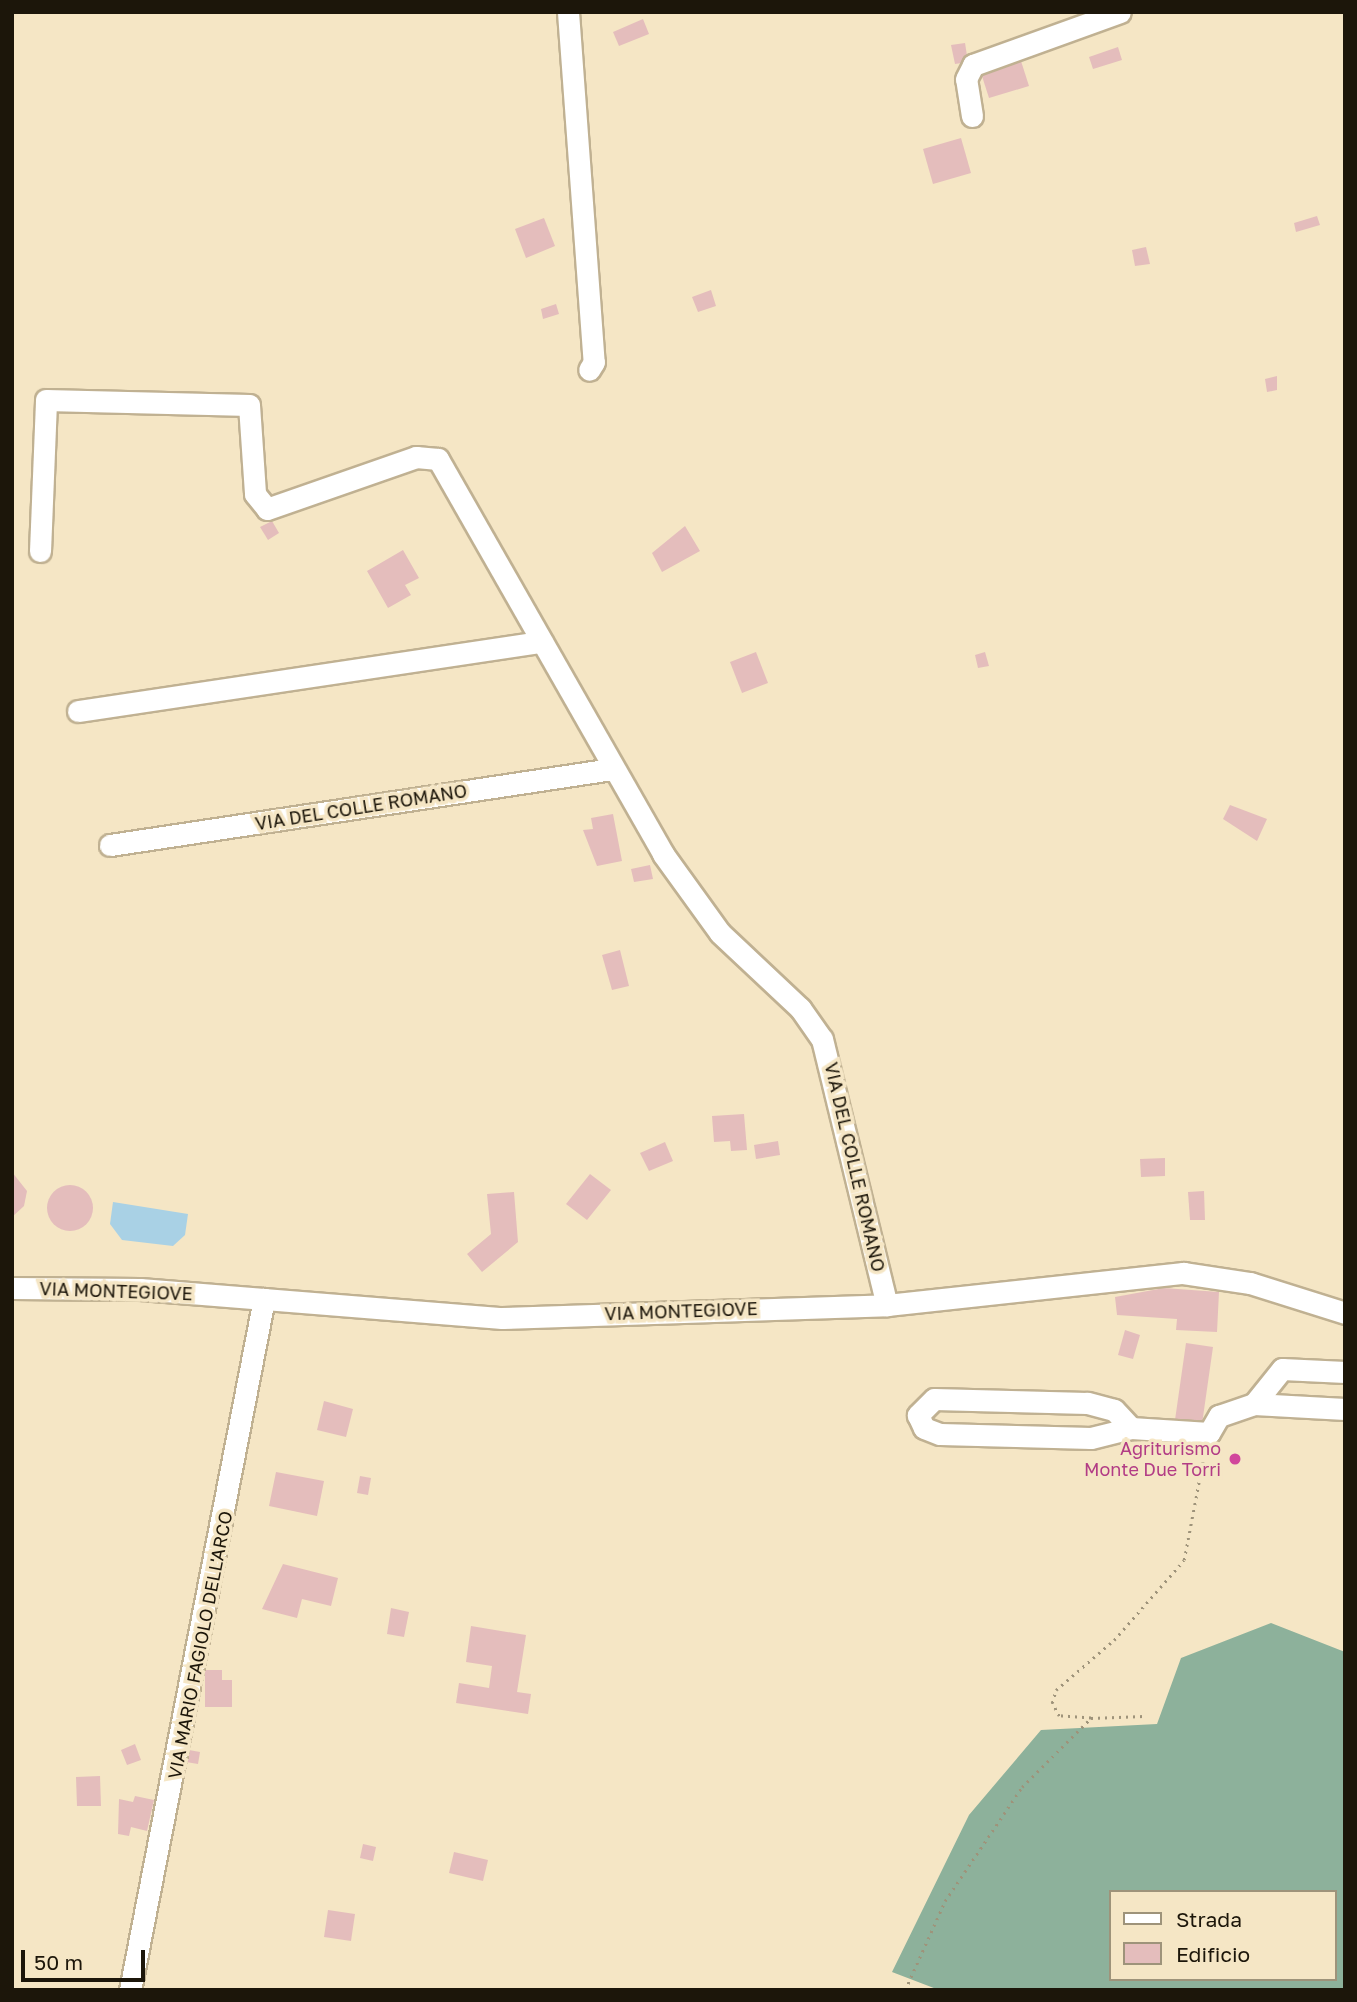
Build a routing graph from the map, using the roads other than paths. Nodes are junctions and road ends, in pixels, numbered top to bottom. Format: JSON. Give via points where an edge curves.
{"nodes":[{"id":1,"x":568,"y":12,"type":"edge"},
{"id":2,"x":1120,"y":12,"type":"edge"},
{"id":3,"x":972,"y":116,"type":"dead end"},
{"id":4,"x":589,"y":370,"type":"dead end"},
{"id":5,"x":40,"y":551,"type":"dead end"},
{"id":6,"x":542,"y":642,"type":"junction"},
{"id":7,"x":78,"y":711,"type":"dead end"},
{"id":8,"x":612,"y":769,"type":"junction"},
{"id":9,"x":110,"y":845,"type":"dead end"},
{"id":10,"x":12,"y":1288,"type":"edge"},
{"id":11,"x":264,"y":1298,"type":"junction"},
{"id":12,"x":887,"y":1305,"type":"junction"},
{"id":13,"x":1345,"y":1313,"type":"edge"},
{"id":14,"x":1345,"y":1353,"type":"edge"},
{"id":15,"x":1339,"y":1372,"type":"edge"},
{"id":16,"x":1254,"y":1404,"type":"junction"},
{"id":17,"x":1345,"y":1409,"type":"edge"},
{"id":18,"x":1131,"y":1428,"type":"junction"},
{"id":19,"x":130,"y":1990,"type":"edge"}],
"edges":[{"from":1,"to":4,"type":"street","via":[[594,362]]},
{"from":2,"to":3,"type":"street","via":[[973,65],[966,79]]},
{"from":5,"to":6,"type":"street","name":"VIA DEL COLLE ROMANO","via":[[46,400],[249,405],[254,489],[261,506],[274,508],[416,457],[438,459]]},
{"from":6,"to":7,"type":"street"},
{"from":6,"to":8,"type":"street","name":"VIA DEL COLLE ROMANO"},
{"from":8,"to":9,"type":"street","name":"VIA DEL COLLE ROMANO"},
{"from":8,"to":12,"type":"street","name":"VIA DEL COLLE ROMANO","via":[[702,911],[800,1008],[822,1039]]},
{"from":10,"to":11,"type":"street","name":"VIA MONTEGIOVE"},
{"from":11,"to":12,"type":"street","name":"VIA MONTEGIOVE","via":[[502,1318]]},
{"from":11,"to":19,"type":"street","name":"VIA MARIO FAGIOLO DELL'ARCO"},
{"from":12,"to":13,"type":"street","name":"VIA MONTEGIOVE","via":[[1183,1273],[1250,1283]]},
{"from":14,"to":15,"type":"street"},
{"from":15,"to":16,"type":"street","via":[[1282,1369]]},
{"from":16,"to":17,"type":"street"},
{"from":16,"to":18,"type":"street","via":[[1219,1416],[1209,1433]]},
{"from":18,"to":18,"type":"street","via":[[1091,1437],[940,1434],[924,1428],[918,1415],[934,1399],[1087,1403],[1114,1410]]}]}
